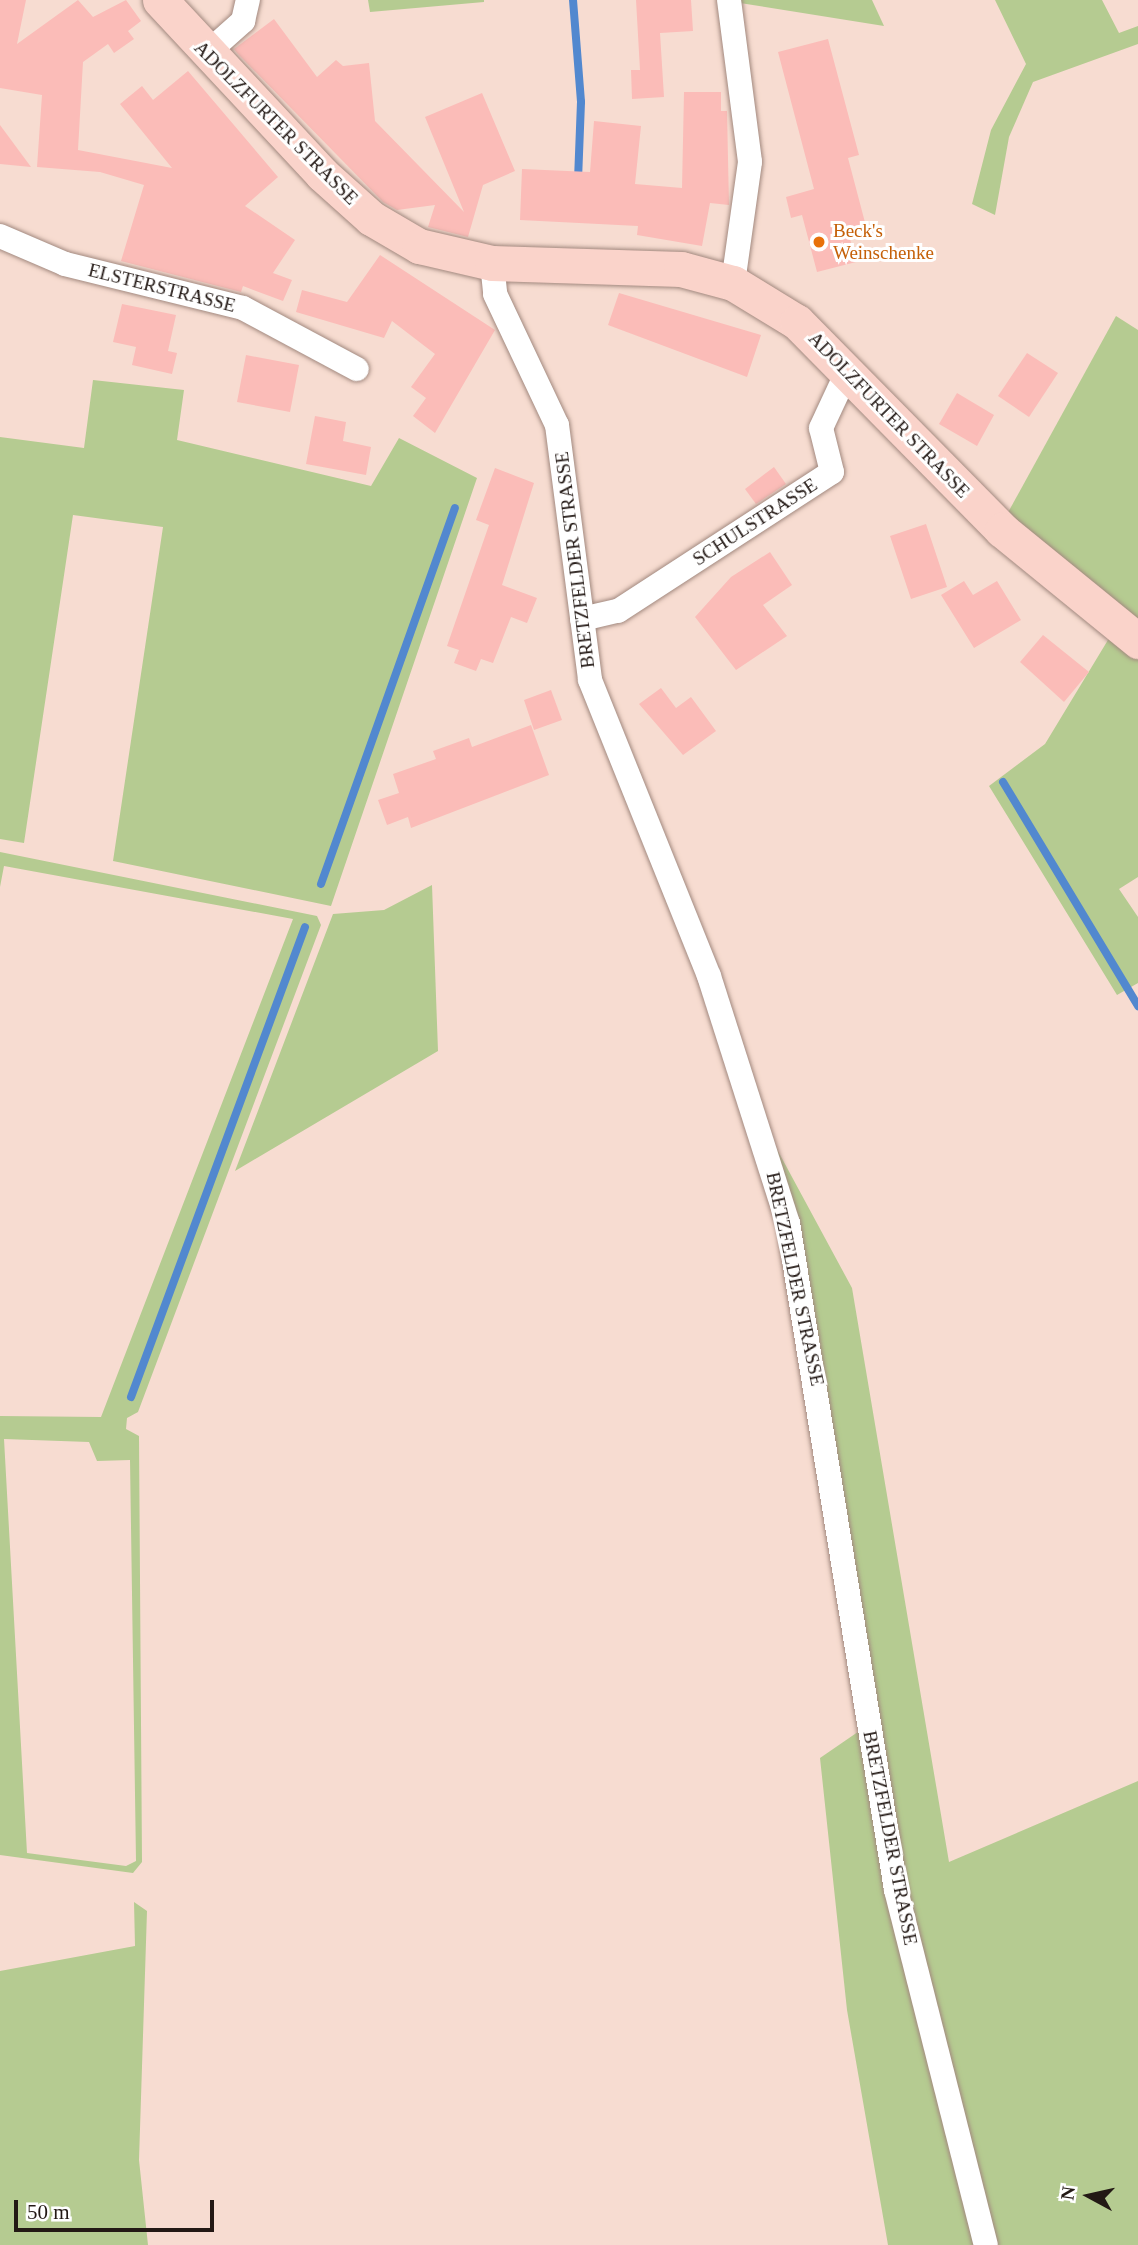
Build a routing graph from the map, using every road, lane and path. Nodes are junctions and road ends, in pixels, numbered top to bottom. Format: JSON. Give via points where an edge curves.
{"nodes":[{"id":1,"x":160,"y":0,"type":"edge"},
{"id":2,"x":248,"y":0,"type":"edge"},
{"id":3,"x":729,"y":0,"type":"edge"},
{"id":4,"x":206,"y":54,"type":"junction"},
{"id":5,"x":0,"y":236,"type":"edge"},
{"id":6,"x":492,"y":263,"type":"junction"},
{"id":7,"x":733,"y":284,"type":"junction"},
{"id":8,"x":357,"y":369,"type":"dead end"},
{"id":9,"x":848,"y":370,"type":"junction"},
{"id":10,"x":582,"y":619,"type":"junction"},
{"id":11,"x":1138,"y":641,"type":"edge"},
{"id":12,"x":986,"y":2245,"type":"edge"}],
"edges":[{"from":1,"to":4,"type":"main road","name":"ADOLZFURTER STRASSE"},
{"from":2,"to":4,"type":"street","via":[[243,20]]},
{"from":3,"to":7,"type":"street","via":[[750,162]]},
{"from":4,"to":6,"type":"main road","name":"ADOLZFURTER STRASSE","via":[[371,218],[449,257]]},
{"from":5,"to":8,"type":"street","name":"ELSTERSTRASSE","via":[[65,264],[243,308]]},
{"from":6,"to":7,"type":"main road","name":"ADOLZFURTER STRASSE","via":[[626,263]]},
{"from":6,"to":10,"type":"street","name":"BRETZFELDER STRASSE","via":[[495,294],[557,425]]},
{"from":7,"to":9,"type":"main road","name":"ADOLZFURTER STRASSE","via":[[797,321]]},
{"from":9,"to":10,"type":"street","name":"SCHULSTRASSE","via":[[821,428],[832,472],[618,611]]},
{"from":9,"to":11,"type":"main road","name":"ADOLZFURTER STRASSE","via":[[1002,530]]},
{"from":10,"to":12,"type":"street","name":"BRETZFELDER STRASSE","via":[[590,680],[709,976],[788,1223],[896,1890]]}]}
